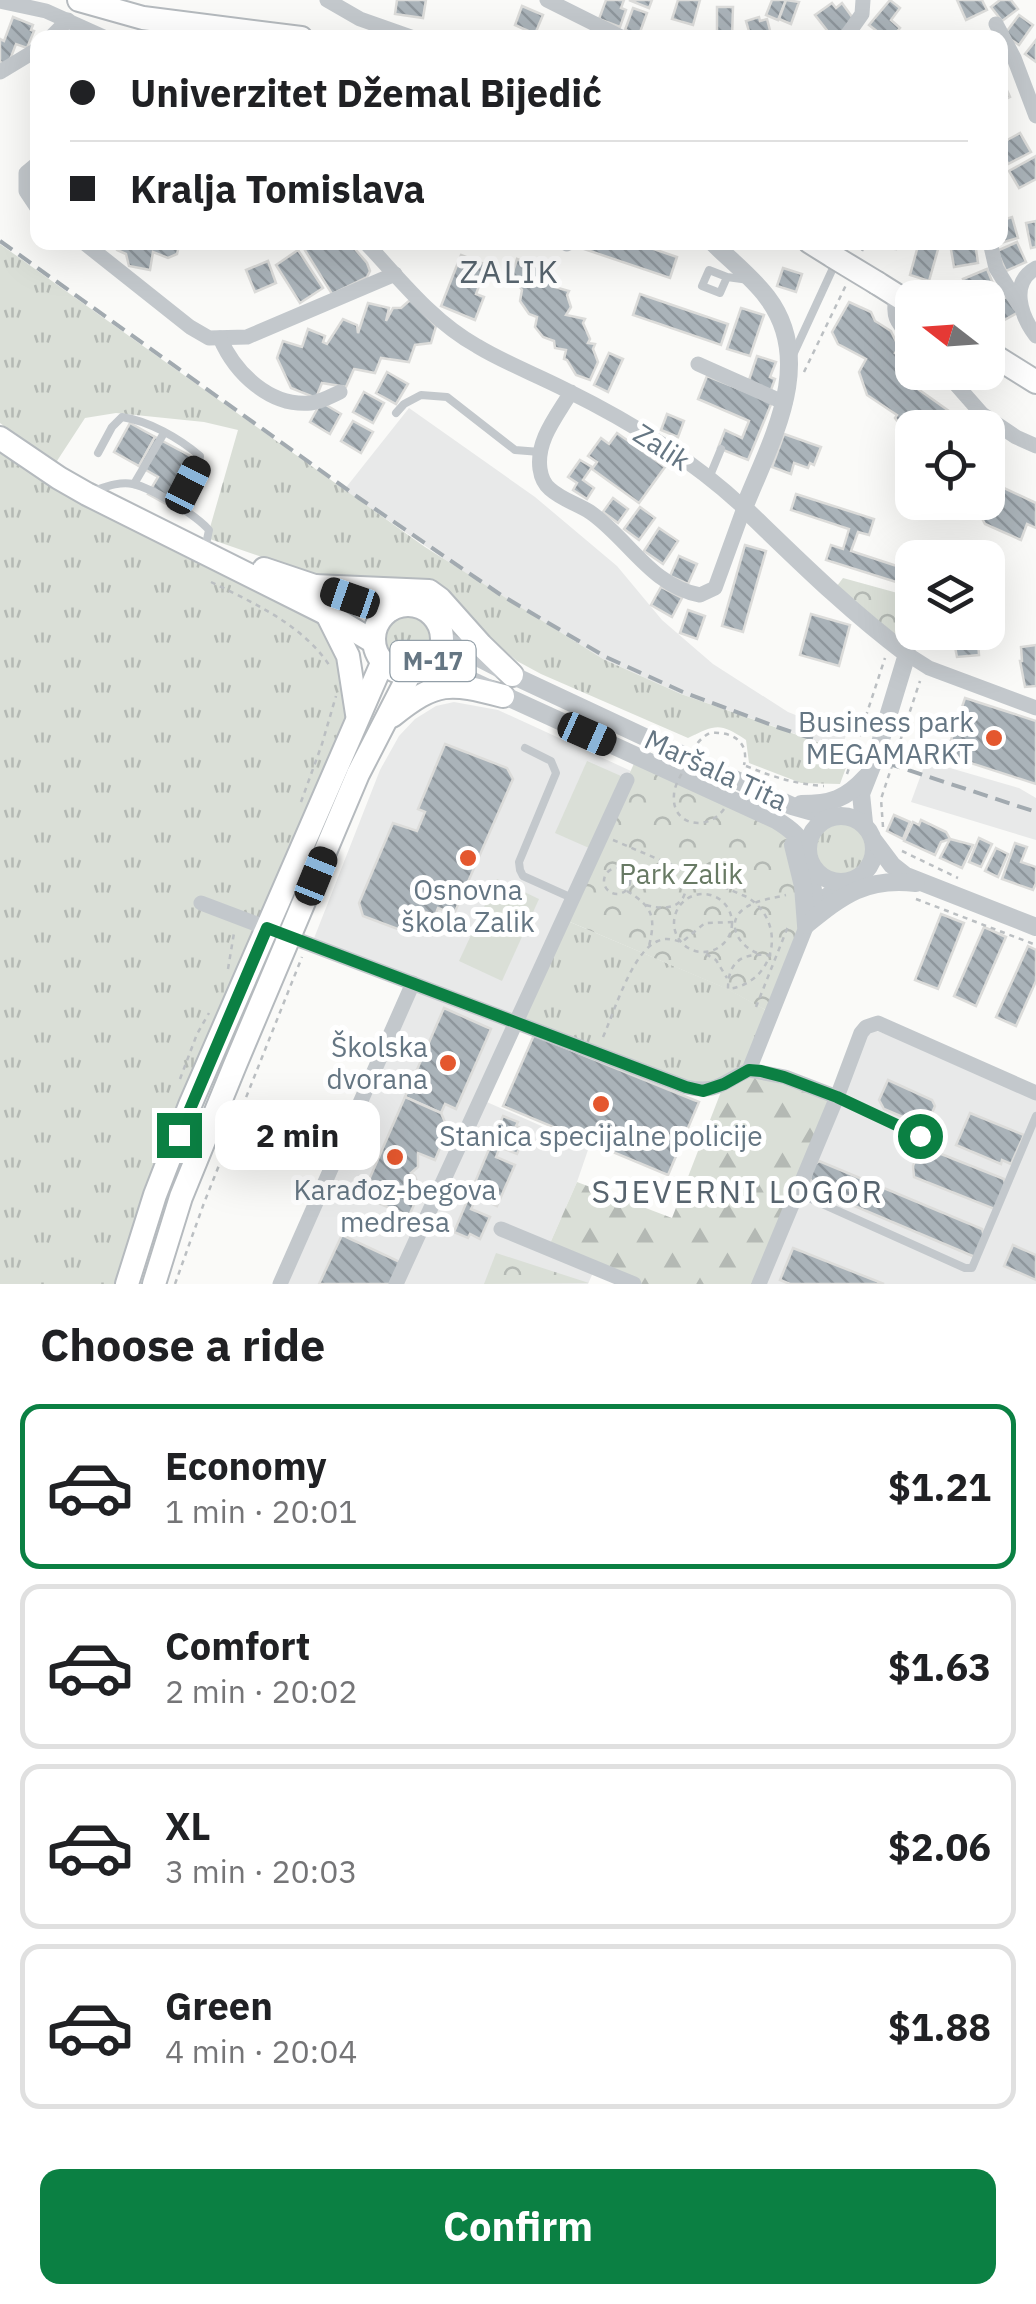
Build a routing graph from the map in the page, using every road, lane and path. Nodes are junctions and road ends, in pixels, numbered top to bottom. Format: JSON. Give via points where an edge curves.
{"nodes":[{"id":1,"x":327,"y":0,"type":"edge"},
{"id":2,"x":547,"y":0,"type":"edge"},
{"id":3,"x":863,"y":0,"type":"edge"},
{"id":4,"x":0,"y":1,"type":"edge"},
{"id":5,"x":74,"y":10,"type":"edge"},
{"id":6,"x":996,"y":24,"type":"dead end"},
{"id":7,"x":57,"y":30,"type":"edge"},
{"id":8,"x":97,"y":30,"type":"edge"},
{"id":9,"x":236,"y":30,"type":"edge"},
{"id":10,"x":391,"y":30,"type":"edge"},
{"id":11,"x":607,"y":30,"type":"edge"},
{"id":12,"x":851,"y":30,"type":"edge"},
{"id":13,"x":999,"y":30,"type":"edge"},
{"id":14,"x":1008,"y":47,"type":"edge"},
{"id":15,"x":30,"y":54,"type":"edge"},
{"id":16,"x":0,"y":72,"type":"edge"},
{"id":17,"x":1036,"y":116,"type":"edge"},
{"id":18,"x":30,"y":170,"type":"edge"},
{"id":19,"x":30,"y":197,"type":"edge"},
{"id":20,"x":93,"y":250,"type":"edge"},
{"id":21,"x":372,"y":250,"type":"edge"},
{"id":22,"x":720,"y":250,"type":"edge"},
{"id":23,"x":839,"y":250,"type":"edge"},
{"id":24,"x":992,"y":250,"type":"edge"},
{"id":25,"x":1036,"y":268,"type":"edge"},
{"id":26,"x":395,"y":274,"type":"junction"},
{"id":27,"x":851,"y":274,"type":"dead end"},
{"id":28,"x":726,"y":278,"type":"dead end"},
{"id":29,"x":752,"y":281,"type":"junction"},
{"id":30,"x":895,"y":294,"type":"edge"},
{"id":31,"x":1021,"y":308,"type":"junction"},
{"id":32,"x":1036,"y":336,"type":"edge"},
{"id":33,"x":220,"y":338,"type":"junction"},
{"id":34,"x":791,"y":359,"type":"junction"},
{"id":35,"x":1005,"y":363,"type":"edge"},
{"id":36,"x":698,"y":364,"type":"dead end"},
{"id":37,"x":1036,"y":382,"type":"edge"},
{"id":38,"x":960,"y":390,"type":"edge"},
{"id":39,"x":340,"y":392,"type":"dead end"},
{"id":40,"x":571,"y":392,"type":"junction"},
{"id":41,"x":786,"y":395,"type":"junction"},
{"id":42,"x":396,"y":414,"type":"dead end"},
{"id":43,"x":164,"y":433,"type":"junction"},
{"id":44,"x":0,"y":438,"type":"edge"},
{"id":45,"x":1036,"y":446,"type":"edge"},
{"id":46,"x":721,"y":449,"type":"dead end"},
{"id":47,"x":98,"y":452,"type":"dead end"},
{"id":48,"x":540,"y":452,"type":"junction"},
{"id":49,"x":709,"y":478,"type":"junction"},
{"id":50,"x":134,"y":484,"type":"junction"},
{"id":51,"x":87,"y":494,"type":"junction"},
{"id":52,"x":177,"y":505,"type":"junction"},
{"id":53,"x":744,"y":508,"type":"junction"},
{"id":54,"x":195,"y":546,"type":"junction"},
{"id":55,"x":211,"y":582,"type":"dead end"},
{"id":56,"x":314,"y":586,"type":"junction"},
{"id":57,"x":390,"y":610,"type":"junction"},
{"id":58,"x":327,"y":614,"type":"junction"},
{"id":59,"x":442,"y":639,"type":"junction"},
{"id":60,"x":378,"y":652,"type":"junction"},
{"id":61,"x":907,"y":654,"type":"junction"},
{"id":62,"x":331,"y":669,"type":"dead end"},
{"id":63,"x":419,"y":670,"type":"junction"},
{"id":64,"x":927,"y":676,"type":"dead end"},
{"id":65,"x":507,"y":686,"type":"junction"},
{"id":66,"x":336,"y":695,"type":"dead end"},
{"id":67,"x":1036,"y":708,"type":"edge"},
{"id":68,"x":358,"y":718,"type":"junction"},
{"id":69,"x":385,"y":721,"type":"junction"},
{"id":70,"x":525,"y":748,"type":"dead end"},
{"id":71,"x":744,"y":765,"type":"dead end"},
{"id":72,"x":869,"y":772,"type":"junction"},
{"id":73,"x":626,"y":780,"type":"dead end"},
{"id":74,"x":861,"y":794,"type":"junction"},
{"id":75,"x":302,"y":799,"type":"dead end"},
{"id":76,"x":786,"y":803,"type":"junction"},
{"id":77,"x":724,"y":809,"type":"dead end"},
{"id":78,"x":834,"y":816,"type":"junction"},
{"id":79,"x":776,"y":820,"type":"junction"},
{"id":80,"x":864,"y":824,"type":"junction"},
{"id":81,"x":601,"y":835,"type":"junction"},
{"id":82,"x":879,"y":837,"type":"junction"},
{"id":83,"x":903,"y":852,"type":"dead end"},
{"id":84,"x":809,"y":858,"type":"junction"},
{"id":85,"x":682,"y":868,"type":"junction"},
{"id":86,"x":906,"y":876,"type":"junction"},
{"id":87,"x":852,"y":880,"type":"junction"},
{"id":88,"x":961,"y":880,"type":"dead end"},
{"id":89,"x":626,"y":890,"type":"junction"},
{"id":90,"x":796,"y":892,"type":"dead end"},
{"id":91,"x":920,"y":892,"type":"junction"},
{"id":92,"x":572,"y":898,"type":"junction"},
{"id":93,"x":816,"y":902,"type":"junction"},
{"id":94,"x":201,"y":904,"type":"dead end"},
{"id":95,"x":756,"y":904,"type":"junction"},
{"id":96,"x":646,"y":905,"type":"junction"},
{"id":97,"x":734,"y":922,"type":"junction"},
{"id":98,"x":799,"y":922,"type":"junction"},
{"id":99,"x":1036,"y":927,"type":"edge"},
{"id":100,"x":267,"y":928,"type":"junction"},
{"id":101,"x":298,"y":941,"type":"junction"},
{"id":102,"x":682,"y":942,"type":"junction"},
{"id":103,"x":1036,"y":946,"type":"edge"},
{"id":104,"x":649,"y":948,"type":"junction"},
{"id":105,"x":703,"y":952,"type":"junction"},
{"id":106,"x":758,"y":954,"type":"junction"},
{"id":107,"x":769,"y":955,"type":"junction"},
{"id":108,"x":777,"y":956,"type":"junction"},
{"id":109,"x":728,"y":979,"type":"junction"},
{"id":110,"x":413,"y":983,"type":"junction"},
{"id":111,"x":756,"y":1006,"type":"dead end"},
{"id":112,"x":516,"y":1022,"type":"junction"},
{"id":113,"x":597,"y":1052,"type":"junction"},
{"id":114,"x":749,"y":1070,"type":"junction"},
{"id":115,"x":1036,"y":1093,"type":"edge"},
{"id":116,"x":837,"y":1097,"type":"junction"},
{"id":117,"x":1036,"y":1116,"type":"edge"},
{"id":118,"x":920,"y":1136,"type":"dead end"},
{"id":119,"x":797,"y":1193,"type":"junction"},
{"id":120,"x":501,"y":1229,"type":"dead end"},
{"id":121,"x":127,"y":1284,"type":"edge"},
{"id":122,"x":154,"y":1284,"type":"edge"},
{"id":123,"x":175,"y":1284,"type":"edge"},
{"id":124,"x":280,"y":1284,"type":"edge"},
{"id":125,"x":396,"y":1284,"type":"edge"},
{"id":126,"x":634,"y":1284,"type":"edge"},
{"id":127,"x":759,"y":1284,"type":"edge"}],
"edges":[{"from":1,"to":10,"type":"street"},
{"from":2,"to":11,"type":"street"},
{"from":3,"to":12,"type":"street"},
{"from":4,"to":5,"type":"street"},
{"from":5,"to":7,"type":"street"},
{"from":5,"to":8,"type":"street"},
{"from":5,"to":9,"type":"main road"},
{"from":6,"to":13,"type":"street"},
{"from":14,"to":17,"type":"street"},
{"from":15,"to":16,"type":"street"},
{"from":18,"to":19,"type":"street"},
{"from":20,"to":33,"type":"street","via":[[190,327]]},
{"from":21,"to":26,"type":"street","name":"Zalik"},
{"from":22,"to":29,"type":"street"},
{"from":23,"to":30,"type":"main road","bridge":true},
{"from":23,"to":34,"type":"lane"},
{"from":24,"to":31,"type":"street"},
{"from":25,"to":31,"type":"street","via":[[1021,284]]},
{"from":26,"to":33,"type":"street","via":[[246,337]]},
{"from":26,"to":40,"type":"street","name":"Zalik","via":[[474,345]]},
{"from":27,"to":41,"type":"path","via":[[807,369]]},
{"from":28,"to":29,"type":"lane"},
{"from":29,"to":34,"type":"street","via":[[780,319]]},
{"from":31,"to":32,"type":"street"},
{"from":33,"to":39,"type":"street","via":[[228,357],[269,394],[314,403]]},
{"from":34,"to":41,"type":"street"},
{"from":35,"to":37,"type":"main road"},
{"from":36,"to":41,"type":"street"},
{"from":38,"to":45,"type":"street","via":[[982,414]]},
{"from":40,"to":48,"type":"street"},
{"from":40,"to":49,"type":"street","name":"Zalik"},
{"from":41,"to":53,"type":"street"},
{"from":42,"to":48,"type":"lane","via":[[421,395],[447,397],[514,450]]},
{"from":43,"to":47,"type":"lane","via":[[122,417]]},
{"from":43,"to":50,"type":"lane"},
{"from":43,"to":52,"type":"lane","via":[[200,456]]},
{"from":44,"to":51,"type":"main road","number":"M-17"},
{"from":46,"to":49,"type":"lane"},
{"from":48,"to":53,"type":"street","via":[[548,488],[590,512],[647,568],[692,593],[714,588]]},
{"from":49,"to":53,"type":"street","name":"Zalik"},
{"from":50,"to":51,"type":"lane"},
{"from":50,"to":52,"type":"lane"},
{"from":51,"to":54,"type":"main road","number":"M-17"},
{"from":52,"to":54,"type":"lane","via":[[209,530]]},
{"from":53,"to":61,"type":"street","name":"Zalik","via":[[866,624]]},
{"from":54,"to":56,"type":"main road","number":"M-17"},
{"from":54,"to":58,"type":"main road","number":"M-17"},
{"from":55,"to":62,"type":"path","via":[[298,632],[320,649]]},
{"from":56,"to":57,"type":"main road","number":"M-17"},
{"from":56,"to":65,"type":"main road","via":[[428,591]]},
{"from":57,"to":59,"type":"main road","number":"M-17","via":[[420,606],[437,619]]},
{"from":57,"to":60,"type":"main road","number":"M-17","via":[[378,623]]},
{"from":58,"to":60,"type":"main road","number":"M-17"},
{"from":58,"to":68,"type":"main road","via":[[348,656]]},
{"from":59,"to":63,"type":"main road","number":"M-17","via":[[436,659]]},
{"from":59,"to":65,"type":"street","name":"Maršala Tita"},
{"from":60,"to":63,"type":"main road","number":"M-17","via":[[400,672]]},
{"from":60,"to":68,"type":"main road","number":"M-17"},
{"from":61,"to":67,"type":"street"},
{"from":61,"to":72,"type":"street"},
{"from":63,"to":65,"type":"street","name":"Maršala Tita"},
{"from":63,"to":69,"type":"main road","number":"M-17"},
{"from":64,"to":82,"type":"path","via":[[918,684],[880,800]]},
{"from":65,"to":69,"type":"main road","via":[[440,686]]},
{"from":65,"to":76,"type":"street","name":"Maršala Tita"},
{"from":65,"to":79,"type":"street","name":"Maršala Tita"},
{"from":66,"to":75,"type":"path"},
{"from":68,"to":100,"type":"main road","number":"M-17"},
{"from":69,"to":101,"type":"main road","number":"M-17","via":[[358,774]]},
{"from":70,"to":92,"type":"lane","via":[[550,760],[556,772],[520,870]]},
{"from":71,"to":77,"type":"path","bridge":true,"via":[[745,750],[736,737],[710,733],[697,742],[674,792],[676,808],[689,822],[713,821]]},
{"from":72,"to":74,"type":"street"},
{"from":72,"to":76,"type":"street","via":[[830,802]]},
{"from":72,"to":91,"type":"street","via":[[876,822]]},
{"from":73,"to":81,"type":"street"},
{"from":74,"to":78,"type":"street"},
{"from":74,"to":80,"type":"street"},
{"from":76,"to":78,"type":"street","name":"Maršala Tita"},
{"from":78,"to":80,"type":"street"},
{"from":78,"to":84,"type":"street","via":[[813,831]]},
{"from":79,"to":84,"type":"street","name":"Maršala Tita","via":[[801,839]]},
{"from":79,"to":98,"type":"street","via":[[797,856],[803,886]]},
{"from":80,"to":82,"type":"street"},
{"from":81,"to":85,"type":"path"},
{"from":81,"to":92,"type":"street"},
{"from":82,"to":86,"type":"street","via":[[892,865]]},
{"from":82,"to":87,"type":"street","via":[[866,872]]},
{"from":83,"to":88,"type":"path"},
{"from":84,"to":87,"type":"street","via":[[826,878]]},
{"from":84,"to":93,"type":"street"},
{"from":85,"to":95,"type":"path"},
{"from":85,"to":96,"type":"path","via":[[682,900],[664,908]]},
{"from":86,"to":87,"type":"street"},
{"from":86,"to":91,"type":"street"},
{"from":87,"to":93,"type":"street"},
{"from":89,"to":89,"type":"path","via":[[608,891],[607,872],[626,871]]},
{"from":89,"to":96,"type":"path"},
{"from":90,"to":95,"type":"path"},
{"from":91,"to":98,"type":"street","via":[[887,882],[866,885]]},
{"from":91,"to":99,"type":"street"},
{"from":91,"to":103,"type":"path"},
{"from":92,"to":112,"type":"street"},
{"from":93,"to":98,"type":"street"},
{"from":94,"to":100,"type":"street"},
{"from":95,"to":97,"type":"path"},
{"from":95,"to":107,"type":"path","via":[[770,922]]},
{"from":96,"to":104,"type":"path","via":[[653,924]]},
{"from":97,"to":102,"type":"path","via":[[705,924]]},
{"from":97,"to":102,"type":"path","via":[[719,899],[692,896],[675,919]]},
{"from":97,"to":105,"type":"path","via":[[727,940]]},
{"from":97,"to":106,"type":"path","via":[[739,942]]},
{"from":98,"to":108,"type":"path"},
{"from":98,"to":114,"type":"street"},
{"from":100,"to":101,"type":"street"},
{"from":100,"to":121,"type":"main road","number":"M-17","via":[[155,1194]]},
{"from":101,"to":110,"type":"street"},
{"from":101,"to":122,"type":"main road","number":"M-17","via":[[182,1197]]},
{"from":101,"to":123,"type":"path"},
{"from":102,"to":104,"type":"path","via":[[663,940]]},
{"from":102,"to":105,"type":"path"},
{"from":104,"to":113,"type":"path","via":[[633,968]]},
{"from":105,"to":109,"type":"path"},
{"from":106,"to":107,"type":"path"},
{"from":106,"to":109,"type":"path","via":[[738,960]]},
{"from":107,"to":108,"type":"path"},
{"from":107,"to":109,"type":"path","via":[[753,981],[728,989]]},
{"from":108,"to":111,"type":"path"},
{"from":110,"to":112,"type":"street"},
{"from":110,"to":124,"type":"street"},
{"from":112,"to":113,"type":"street"},
{"from":112,"to":125,"type":"street"},
{"from":113,"to":114,"type":"street","via":[[703,1091]]},
{"from":114,"to":116,"type":"street"},
{"from":115,"to":116,"type":"street","via":[[878,1023],[860,1033]]},
{"from":116,"to":118,"type":"lane"},
{"from":116,"to":119,"type":"street"},
{"from":117,"to":119,"type":"lane","via":[[972,1268]]},
{"from":119,"to":127,"type":"street"},
{"from":120,"to":126,"type":"street"}]}
